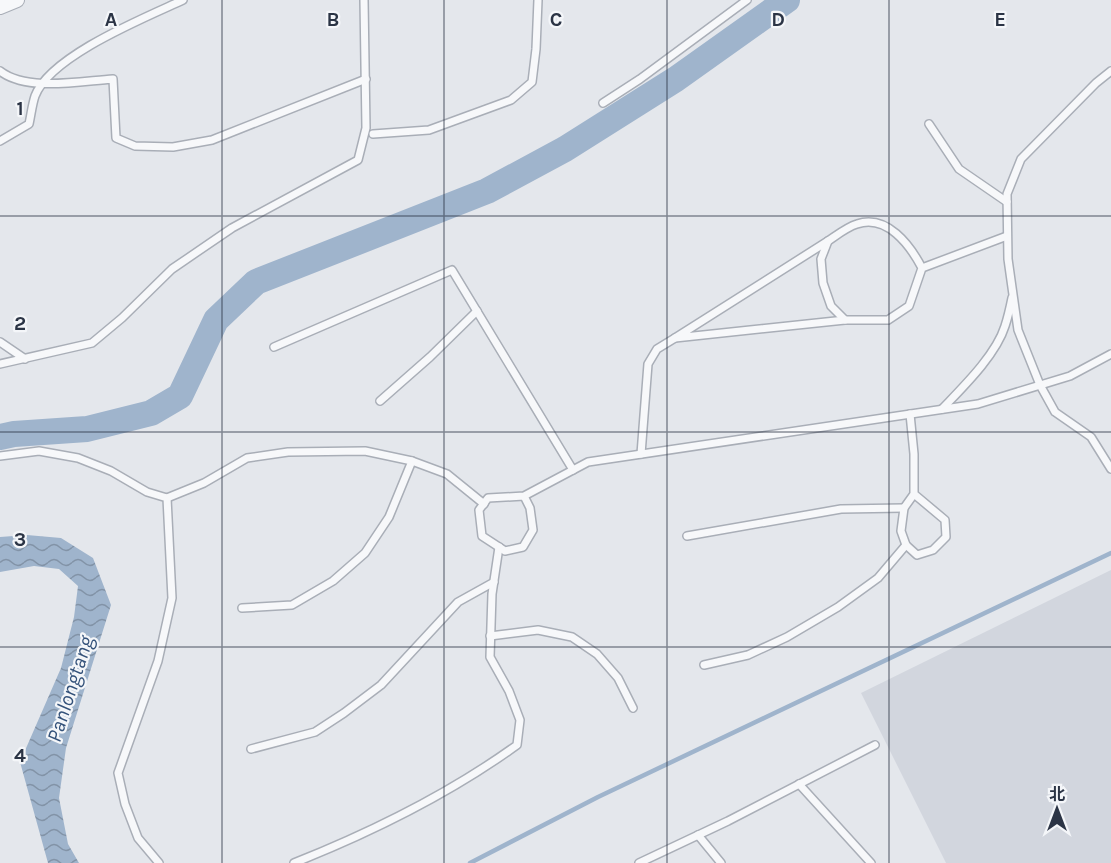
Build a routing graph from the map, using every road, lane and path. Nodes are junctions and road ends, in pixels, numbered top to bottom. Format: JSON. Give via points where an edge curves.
{"nodes":[{"id":1,"x":17,"y":0,"type":"edge"},
{"id":2,"x":183,"y":0,"type":"edge"},
{"id":3,"x":364,"y":0,"type":"edge"},
{"id":4,"x":538,"y":0,"type":"edge"},
{"id":5,"x":747,"y":0,"type":"edge"},
{"id":6,"x":0,"y":8,"type":"edge"},
{"id":7,"x":0,"y":71,"type":"edge"},
{"id":8,"x":1111,"y":71,"type":"edge"},
{"id":9,"x":366,"y":79,"type":"junction"},
{"id":10,"x":44,"y":83,"type":"junction"},
{"id":11,"x":603,"y":103,"type":"dead end"},
{"id":12,"x":929,"y":124,"type":"dead end"},
{"id":13,"x":373,"y":134,"type":"dead end"},
{"id":14,"x":0,"y":141,"type":"edge"},
{"id":15,"x":1007,"y":202,"type":"junction"},
{"id":16,"x":1007,"y":236,"type":"junction"},
{"id":17,"x":828,"y":241,"type":"junction"},
{"id":18,"x":922,"y":268,"type":"junction"},
{"id":19,"x":1013,"y":293,"type":"junction"},
{"id":20,"x":477,"y":310,"type":"junction"},
{"id":21,"x":845,"y":320,"type":"junction"},
{"id":22,"x":675,"y":339,"type":"junction"},
{"id":23,"x":0,"y":342,"type":"edge"},
{"id":24,"x":274,"y":347,"type":"dead end"},
{"id":25,"x":1111,"y":354,"type":"edge"},
{"id":26,"x":25,"y":359,"type":"junction"},
{"id":27,"x":0,"y":364,"type":"edge"},
{"id":28,"x":1040,"y":385,"type":"junction"},
{"id":29,"x":380,"y":401,"type":"dead end"},
{"id":30,"x":942,"y":410,"type":"junction"},
{"id":31,"x":910,"y":414,"type":"junction"},
{"id":32,"x":641,"y":454,"type":"junction"},
{"id":33,"x":0,"y":456,"type":"edge"},
{"id":34,"x":412,"y":461,"type":"junction"},
{"id":35,"x":1111,"y":469,"type":"edge"},
{"id":36,"x":573,"y":470,"type":"junction"},
{"id":37,"x":914,"y":494,"type":"junction"},
{"id":38,"x":525,"y":496,"type":"junction"},
{"id":39,"x":167,"y":498,"type":"junction"},
{"id":40,"x":484,"y":504,"type":"junction"},
{"id":41,"x":904,"y":508,"type":"junction"},
{"id":42,"x":687,"y":536,"type":"dead end"},
{"id":43,"x":906,"y":545,"type":"junction"},
{"id":44,"x":499,"y":547,"type":"junction"},
{"id":45,"x":494,"y":582,"type":"junction"},
{"id":46,"x":242,"y":608,"type":"dead end"},
{"id":47,"x":490,"y":636,"type":"junction"},
{"id":48,"x":704,"y":665,"type":"dead end"},
{"id":49,"x":633,"y":708,"type":"dead end"},
{"id":50,"x":875,"y":745,"type":"dead end"},
{"id":51,"x":251,"y":748,"type":"dead end"},
{"id":52,"x":799,"y":784,"type":"junction"},
{"id":53,"x":698,"y":835,"type":"junction"},
{"id":54,"x":159,"y":863,"type":"edge"},
{"id":55,"x":294,"y":863,"type":"edge"},
{"id":56,"x":639,"y":863,"type":"edge"},
{"id":57,"x":722,"y":863,"type":"edge"},
{"id":58,"x":871,"y":863,"type":"edge"}],
"edges":[{"from":1,"to":6,"type":"street"},
{"from":2,"to":10,"type":"lane","via":[[90,44]]},
{"from":3,"to":9,"type":"lane"},
{"from":4,"to":13,"type":"lane","via":[[532,82],[512,100],[429,130]]},
{"from":5,"to":11,"type":"lane"},
{"from":7,"to":10,"type":"lane","via":[[20,81]]},
{"from":8,"to":15,"type":"lane","via":[[1021,159]]},
{"from":9,"to":10,"type":"lane","via":[[212,140],[172,147],[135,146],[116,138],[113,79]]},
{"from":9,"to":26,"type":"lane","via":[[366,128],[358,160],[232,228],[172,269],[92,343]]},
{"from":10,"to":14,"type":"lane","via":[[35,95],[29,124]]},
{"from":12,"to":15,"type":"lane","via":[[959,170]]},
{"from":15,"to":16,"type":"lane"},
{"from":16,"to":18,"type":"lane"},
{"from":16,"to":19,"type":"lane"},
{"from":17,"to":18,"type":"lane","via":[[857,223],[876,223],[905,241]]},
{"from":17,"to":21,"type":"lane","via":[[821,260],[823,283],[831,306]]},
{"from":17,"to":22,"type":"lane"},
{"from":18,"to":21,"type":"lane","via":[[909,306],[888,320]]},
{"from":19,"to":28,"type":"lane","via":[[1018,330]]},
{"from":19,"to":30,"type":"lane","via":[[1005,328],[974,376]]},
{"from":20,"to":24,"type":"lane","via":[[452,270]]},
{"from":20,"to":29,"type":"lane"},
{"from":20,"to":36,"type":"lane"},
{"from":21,"to":22,"type":"lane"},
{"from":22,"to":32,"type":"lane","via":[[657,349],[648,364]]},
{"from":23,"to":26,"type":"lane"},
{"from":25,"to":28,"type":"lane","via":[[1070,376]]},
{"from":26,"to":27,"type":"lane"},
{"from":28,"to":30,"type":"lane","via":[[978,404]]},
{"from":28,"to":35,"type":"lane","via":[[1055,412],[1090,437]]},
{"from":30,"to":31,"type":"lane"},
{"from":31,"to":32,"type":"lane"},
{"from":31,"to":37,"type":"lane"},
{"from":32,"to":36,"type":"lane","via":[[588,462]]},
{"from":33,"to":39,"type":"lane","via":[[39,451],[78,458]]},
{"from":34,"to":39,"type":"lane","via":[[365,451],[288,452],[247,458],[204,483]]},
{"from":34,"to":40,"type":"lane","via":[[447,474]]},
{"from":34,"to":46,"type":"lane","via":[[389,517],[365,553],[333,581],[292,605]]},
{"from":36,"to":38,"type":"lane"},
{"from":37,"to":41,"type":"lane"},
{"from":37,"to":43,"type":"lane","via":[[945,520],[946,537],[933,550],[917,555]]},
{"from":38,"to":40,"type":"lane","via":[[488,498]]},
{"from":38,"to":44,"type":"lane","via":[[532,530],[523,547],[506,551]]},
{"from":39,"to":54,"type":"lane","via":[[172,598],[158,661],[118,772],[138,838]]},
{"from":40,"to":44,"type":"lane","via":[[479,510],[482,536]]},
{"from":41,"to":42,"type":"lane","via":[[841,509]]},
{"from":41,"to":43,"type":"lane","via":[[901,531]]},
{"from":43,"to":48,"type":"lane","via":[[879,578],[788,637],[748,655]]},
{"from":44,"to":45,"type":"lane"},
{"from":45,"to":47,"type":"lane"},
{"from":45,"to":51,"type":"lane","via":[[458,602],[381,685],[345,713],[315,732]]},
{"from":47,"to":49,"type":"lane","via":[[538,630],[572,637],[597,654],[618,678]]},
{"from":47,"to":55,"type":"lane","via":[[490,657],[520,720],[517,745],[470,778],[339,845]]},
{"from":50,"to":52,"type":"lane"},
{"from":52,"to":53,"type":"lane"},
{"from":52,"to":58,"type":"lane"},
{"from":53,"to":56,"type":"lane"},
{"from":53,"to":57,"type":"lane"}]}
